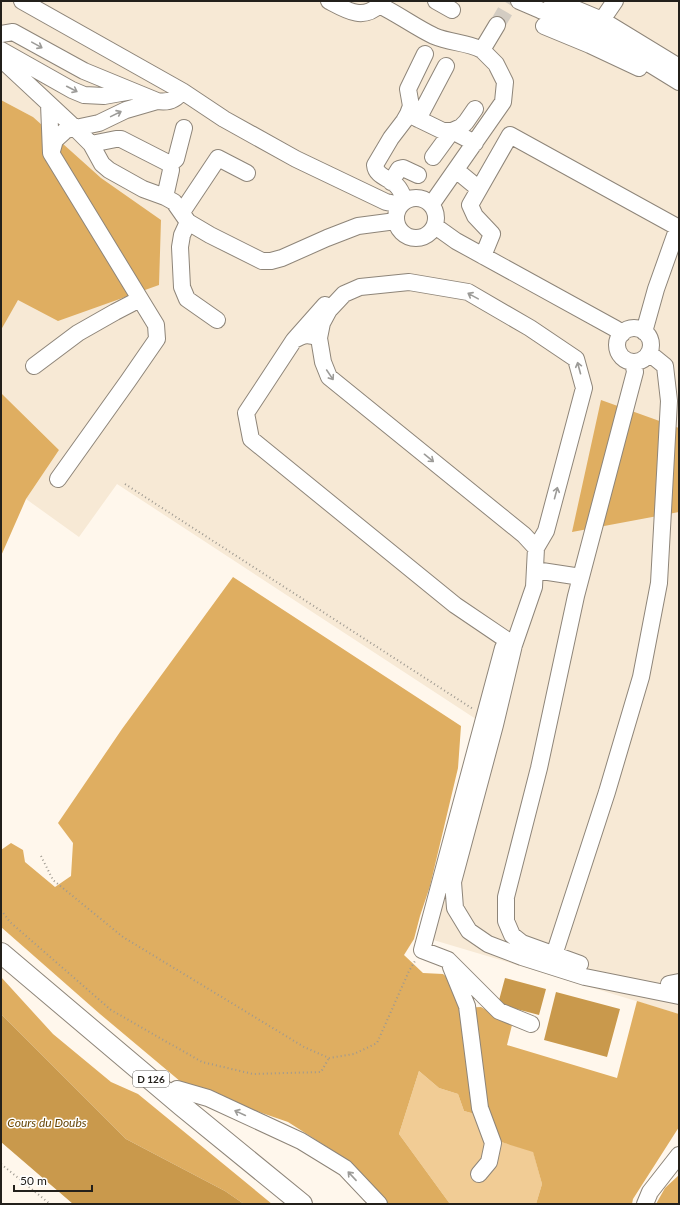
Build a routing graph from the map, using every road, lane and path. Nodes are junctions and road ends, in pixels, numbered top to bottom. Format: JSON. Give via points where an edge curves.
{"nodes":[{"id":1,"x":22,"y":1,"type":"edge"},
{"id":2,"x":329,"y":1,"type":"edge"},
{"id":3,"x":436,"y":1,"type":"edge"},
{"id":4,"x":519,"y":1,"type":"edge"},
{"id":5,"x":552,"y":1,"type":"edge"},
{"id":6,"x":615,"y":1,"type":"edge"},
{"id":7,"x":380,"y":3,"type":"edge"},
{"id":8,"x":452,"y":10,"type":"dead end"},
{"id":9,"x":602,"y":20,"type":"junction"},
{"id":10,"x":497,"y":25,"type":"tunnel mouth"},
{"id":11,"x":544,"y":26,"type":"dead end"},
{"id":12,"x":1,"y":34,"type":"edge"},
{"id":13,"x":1,"y":50,"type":"edge"},
{"id":14,"x":482,"y":50,"type":"junction"},
{"id":15,"x":425,"y":54,"type":"dead end"},
{"id":16,"x":1,"y":59,"type":"edge"},
{"id":17,"x":446,"y":66,"type":"dead end"},
{"id":18,"x":679,"y":67,"type":"edge"},
{"id":19,"x":679,"y":82,"type":"edge"},
{"id":20,"x":132,"y":91,"type":"junction"},
{"id":21,"x":182,"y":91,"type":"junction"},
{"id":22,"x":679,"y":93,"type":"edge"},
{"id":23,"x":161,"y":102,"type":"junction"},
{"id":24,"x":49,"y":104,"type":"junction"},
{"id":25,"x":475,"y":109,"type":"dead end"},
{"id":26,"x":413,"y":116,"type":"junction"},
{"id":27,"x":224,"y":119,"type":"junction"},
{"id":28,"x":75,"y":128,"type":"junction"},
{"id":29,"x":184,"y":128,"type":"dead end"},
{"id":30,"x":452,"y":131,"type":"junction"},
{"id":31,"x":475,"y":142,"type":"junction"},
{"id":32,"x":91,"y":144,"type":"junction"},
{"id":33,"x":51,"y":153,"type":"junction"},
{"id":34,"x":433,"y":157,"type":"dead end"},
{"id":35,"x":170,"y":164,"type":"junction"},
{"id":36,"x":456,"y":170,"type":"junction"},
{"id":37,"x":247,"y":173,"type":"dead end"},
{"id":38,"x":418,"y":175,"type":"dead end"},
{"id":39,"x":391,"y":182,"type":"junction"},
{"id":40,"x":479,"y":189,"type":"junction"},
{"id":41,"x":165,"y":197,"type":"junction"},
{"id":42,"x":403,"y":203,"type":"junction"},
{"id":43,"x":431,"y":205,"type":"junction"},
{"id":44,"x":185,"y":217,"type":"junction"},
{"id":45,"x":396,"y":222,"type":"junction"},
{"id":46,"x":434,"y":226,"type":"junction"},
{"id":47,"x":678,"y":228,"type":"edge"},
{"id":48,"x":482,"y":256,"type":"junction"},
{"id":49,"x":344,"y":294,"type":"junction"},
{"id":50,"x":140,"y":299,"type":"junction"},
{"id":51,"x":217,"y":320,"type":"dead end"},
{"id":52,"x":644,"y":332,"type":"junction"},
{"id":53,"x":622,"y":334,"type":"junction"},
{"id":54,"x":319,"y":338,"type":"junction"},
{"id":55,"x":294,"y":340,"type":"junction"},
{"id":56,"x":649,"y":353,"type":"junction"},
{"id":57,"x":633,"y":362,"type":"junction"},
{"id":58,"x":34,"y":366,"type":"dead end"},
{"id":59,"x":58,"y":479,"type":"dead end"},
{"id":60,"x":124,"y":484,"type":"dead end"},
{"id":61,"x":536,"y":548,"type":"junction"},
{"id":62,"x":535,"y":570,"type":"junction"},
{"id":63,"x":581,"y":577,"type":"junction"},
{"id":64,"x":510,"y":642,"type":"junction"},
{"id":65,"x":484,"y":716,"type":"junction"},
{"id":66,"x":41,"y":856,"type":"dead end"},
{"id":67,"x":1,"y":910,"type":"edge"},
{"id":68,"x":422,"y":950,"type":"junction"},
{"id":69,"x":1,"y":954,"type":"edge"},
{"id":70,"x":554,"y":955,"type":"junction"},
{"id":71,"x":448,"y":960,"type":"junction"},
{"id":72,"x":1,"y":964,"type":"edge"},
{"id":73,"x":676,"y":984,"type":"edge"},
{"id":74,"x":679,"y":996,"type":"edge"},
{"id":75,"x":530,"y":1024,"type":"dead end"},
{"id":76,"x":329,"y":1058,"type":"junction"},
{"id":77,"x":169,"y":1094,"type":"junction"},
{"id":78,"x":679,"y":1155,"type":"edge"},
{"id":79,"x":1,"y":1164,"type":"edge"},
{"id":80,"x":479,"y":1174,"type":"dead end"},
{"id":81,"x":50,"y":1204,"type":"edge"},
{"id":82,"x":287,"y":1204,"type":"edge"},
{"id":83,"x":302,"y":1204,"type":"edge"},
{"id":84,"x":379,"y":1204,"type":"edge"},
{"id":85,"x":646,"y":1204,"type":"edge"}],
"edges":[{"from":1,"to":21,"type":"street"},
{"from":2,"to":7,"type":"street","via":[[354,13],[372,10]]},
{"from":3,"to":8,"type":"street"},
{"from":4,"to":19,"type":"street","via":[[606,37]]},
{"from":5,"to":9,"type":"street"},
{"from":6,"to":9,"type":"street"},
{"from":7,"to":14,"type":"street","via":[[433,35],[473,45]]},
{"from":9,"to":18,"type":"street"},
{"from":10,"to":14,"type":"street"},
{"from":11,"to":22,"type":"street","via":[[625,61]]},
{"from":12,"to":20,"type":"street","one_way":true,"via":[[13,32],[84,71]]},
{"from":13,"to":20,"type":"street","one_way":true,"via":[[84,95],[104,96]]},
{"from":14,"to":31,"type":"street","via":[[496,64],[505,82],[503,102]]},
{"from":15,"to":26,"type":"street","via":[[408,89]]},
{"from":16,"to":24,"type":"street"},
{"from":17,"to":26,"type":"street"},
{"from":20,"to":23,"type":"street"},
{"from":21,"to":23,"type":"street","via":[[173,100]]},
{"from":21,"to":27,"type":"street"},
{"from":23,"to":27,"type":"street","via":[[196,106]]},
{"from":28,"to":23,"type":"street","one_way":true,"via":[[99,122],[126,110]]},
{"from":24,"to":28,"type":"street"},
{"from":24,"to":33,"type":"street"},
{"from":25,"to":30,"type":"street","via":[[461,127]]},
{"from":26,"to":30,"type":"street","via":[[443,130]]},
{"from":26,"to":39,"type":"street","via":[[404,122],[391,138],[375,165],[375,170]]},
{"from":27,"to":42,"type":"street","via":[[303,162],[386,202]]},
{"from":28,"to":32,"type":"street"},
{"from":28,"to":33,"type":"street","via":[[66,130],[55,140]]},
{"from":29,"to":35,"type":"street","via":[[176,159]]},
{"from":30,"to":31,"type":"street"},
{"from":30,"to":34,"type":"street"},
{"from":31,"to":36,"type":"street"},
{"from":32,"to":35,"type":"street","via":[[121,139]]},
{"from":32,"to":41,"type":"street","via":[[102,164],[109,170],[143,189]]},
{"from":33,"to":50,"type":"street"},
{"from":35,"to":41,"type":"street"},
{"from":36,"to":40,"type":"street"},
{"from":36,"to":43,"type":"street"},
{"from":37,"to":44,"type":"street","via":[[218,158]]},
{"from":38,"to":39,"type":"street","via":[[403,168],[399,169]]},
{"from":39,"to":42,"type":"street","via":[[397,186]]},
{"from":40,"to":47,"type":"street","via":[[510,135]]},
{"from":40,"to":48,"type":"street","via":[[470,205],[475,216],[492,234]]},
{"from":41,"to":44,"type":"street","via":[[174,202]]},
{"from":42,"to":43,"type":"street","via":[[422,198]]},
{"from":42,"to":45,"type":"street","via":[[396,215]]},
{"from":43,"to":46,"type":"street","via":[[436,215]]},
{"from":44,"to":45,"type":"street","via":[[210,235],[262,261],[282,258],[358,226]]},
{"from":44,"to":51,"type":"street","via":[[180,247],[182,287],[187,299]]},
{"from":45,"to":46,"type":"street","via":[[402,232],[414,238],[426,236]]},
{"from":46,"to":48,"type":"street"},
{"from":47,"to":52,"type":"street"},
{"from":48,"to":53,"type":"street"},
{"from":49,"to":54,"type":"street","via":[[329,310],[322,323]]},
{"from":49,"to":55,"type":"street","via":[[326,303]]},
{"from":61,"to":49,"type":"street","one_way":true,"via":[[546,531],[584,388],[576,359],[530,328],[468,292],[409,282],[360,287]]},
{"from":50,"to":58,"type":"street","via":[[78,333]]},
{"from":50,"to":59,"type":"street","via":[[156,325],[157,339]]},
{"from":52,"to":53,"type":"street","via":[[635,328]]},
{"from":52,"to":56,"type":"street","via":[[650,339]]},
{"from":53,"to":57,"type":"street","via":[[618,349],[623,358]]},
{"from":54,"to":55,"type":"street","via":[[309,334]]},
{"from":54,"to":61,"type":"street","one_way":true,"via":[[323,362],[329,377],[524,535]]},
{"from":55,"to":64,"type":"street","via":[[246,413],[251,439],[455,605]]},
{"from":56,"to":57,"type":"street","via":[[642,360]]},
{"from":56,"to":70,"type":"street","via":[[666,366],[670,401],[659,583],[641,677]]},
{"from":57,"to":63,"type":"street","via":[[635,372]]},
{"from":60,"to":65,"type":"path"},
{"from":61,"to":62,"type":"street"},
{"from":62,"to":63,"type":"street"},
{"from":62,"to":64,"type":"street","via":[[534,587]]},
{"from":63,"to":70,"type":"street","via":[[539,768],[506,897],[506,921],[512,935],[522,943]]},
{"from":64,"to":65,"type":"street"},
{"from":64,"to":74,"type":"street","via":[[495,725],[454,882],[455,908],[469,931],[488,944],[585,977]]},
{"from":65,"to":68,"type":"street"},
{"from":66,"to":76,"type":"path","via":[[53,880],[123,937],[304,1047]]},
{"from":67,"to":76,"type":"path","via":[[10,922],[111,1010],[202,1062],[253,1074],[321,1072]]},
{"from":68,"to":71,"type":"street"},
{"from":68,"to":76,"type":"path","via":[[409,971],[376,1043],[354,1054]]},
{"from":69,"to":77,"type":"main road","number":"D 126"},
{"from":70,"to":73,"type":"street","via":[[581,965]]},
{"from":71,"to":75,"type":"street","via":[[499,1011]]},
{"from":71,"to":80,"type":"street","via":[[467,1006],[480,1108],[493,1143],[489,1162]]},
{"from":72,"to":82,"type":"main road","number":"D 126"},
{"from":77,"to":83,"type":"main road","number":"D 126"},
{"from":84,"to":77,"type":"street","one_way":true,"via":[[345,1168],[301,1141],[208,1098],[177,1089]]},
{"from":78,"to":85,"type":"street","via":[[650,1192]]},
{"from":79,"to":81,"type":"path"}]}
